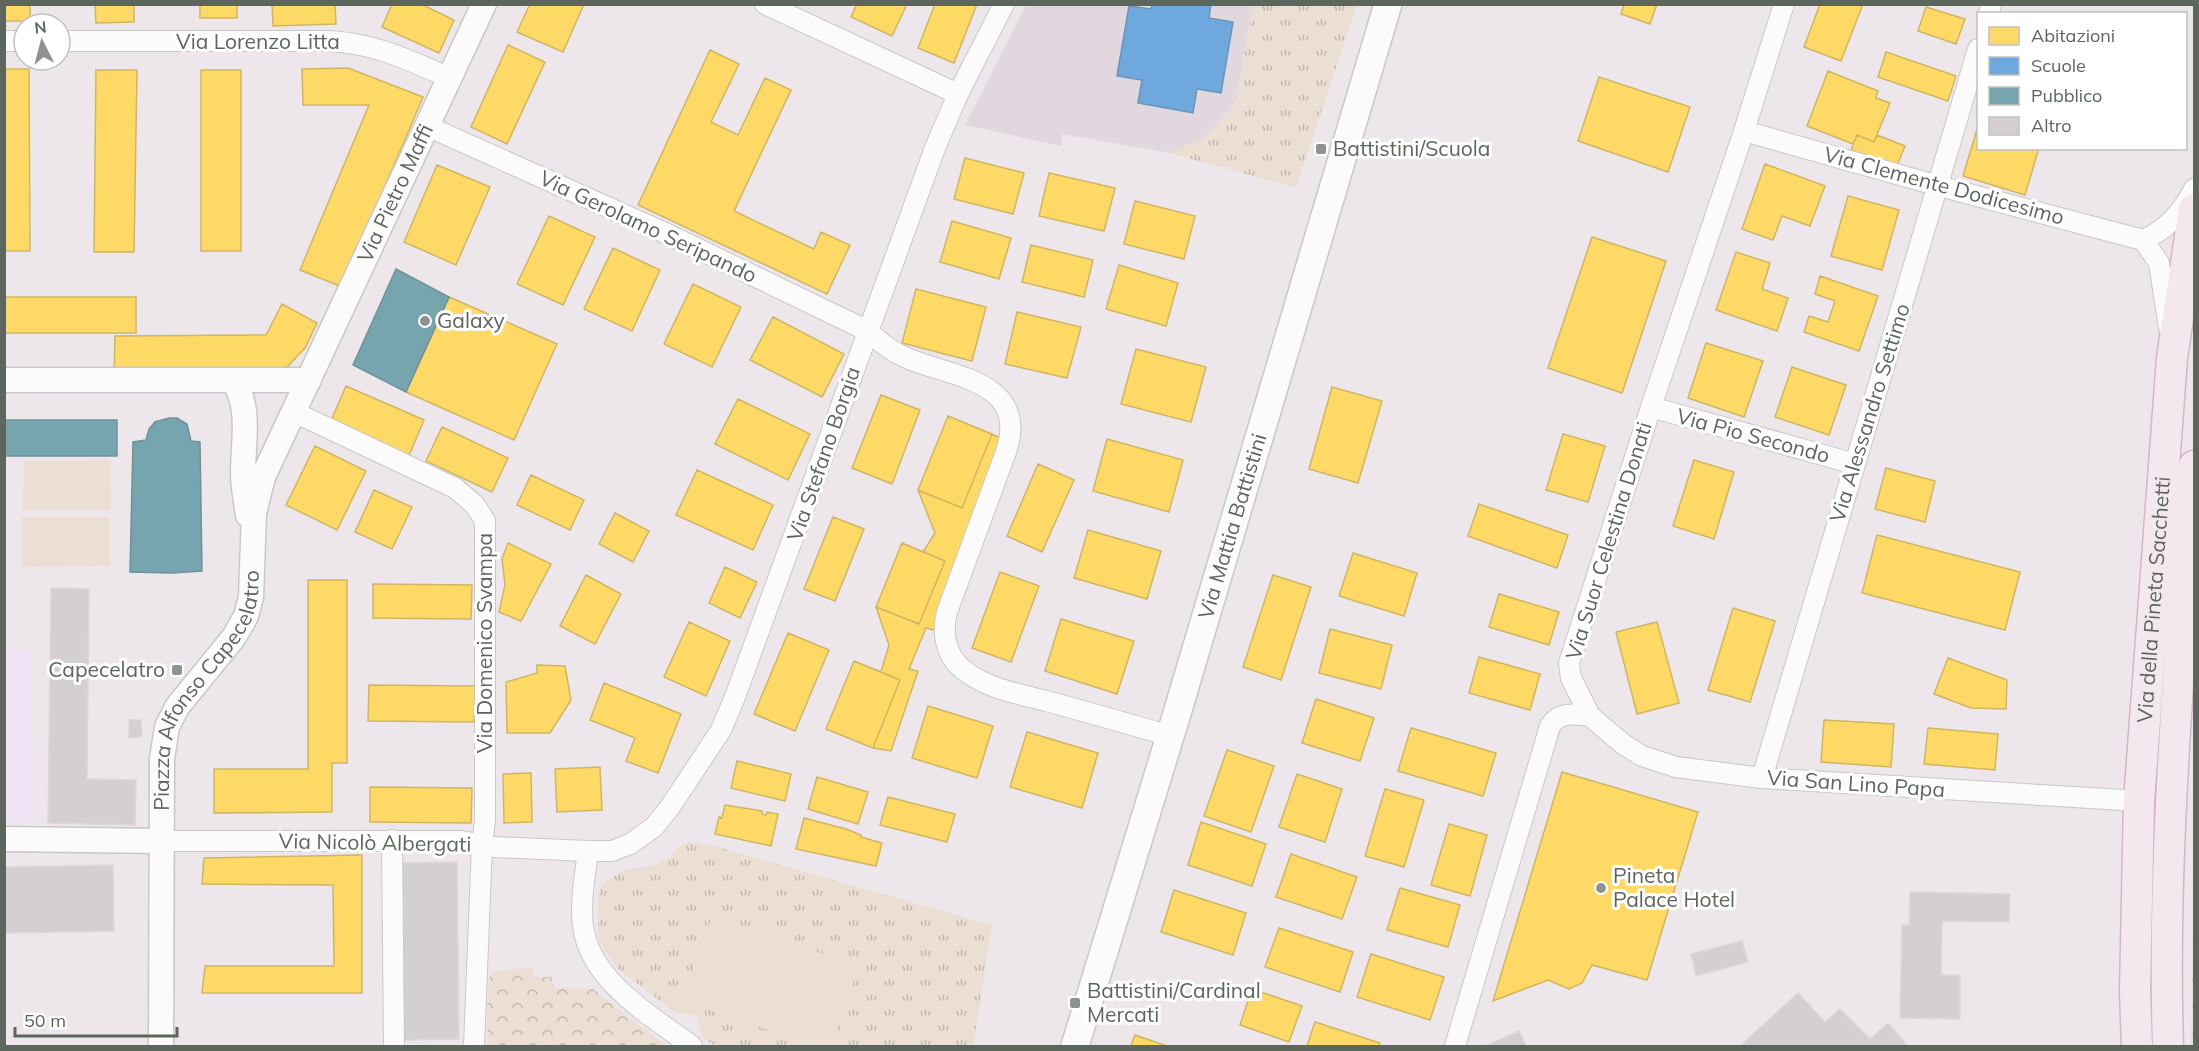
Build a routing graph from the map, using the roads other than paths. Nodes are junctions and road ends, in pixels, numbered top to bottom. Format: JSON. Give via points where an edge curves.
{"nodes":[{"id":1,"x":484,"y":4,"type":"edge"},
{"id":2,"x":765,"y":4,"type":"edge"},
{"id":3,"x":1004,"y":4,"type":"edge"},
{"id":4,"x":1388,"y":4,"type":"edge"},
{"id":5,"x":1784,"y":4,"type":"edge"},
{"id":6,"x":72,"y":41,"type":"edge"},
{"id":7,"x":1977,"y":53,"type":"edge"},
{"id":8,"x":450,"y":78,"type":"junction"},
{"id":9,"x":958,"y":94,"type":"junction"},
{"id":10,"x":427,"y":126,"type":"junction"},
{"id":11,"x":1744,"y":131,"type":"junction"},
{"id":12,"x":1939,"y":186,"type":"junction"},
{"id":13,"x":2194,"y":189,"type":"edge"},
{"id":14,"x":2194,"y":209,"type":"edge"},
{"id":15,"x":2144,"y":240,"type":"junction"},
{"id":16,"x":868,"y":331,"type":"junction"},
{"id":17,"x":2172,"y":358,"type":"junction"},
{"id":18,"x":4,"y":380,"type":"edge"},
{"id":19,"x":309,"y":380,"type":"junction"},
{"id":20,"x":234,"y":381,"type":"junction"},
{"id":21,"x":1651,"y":407,"type":"junction"},
{"id":22,"x":294,"y":412,"type":"junction"},
{"id":23,"x":1855,"y":464,"type":"junction"},
{"id":24,"x":2194,"y":466,"type":"edge"},
{"id":25,"x":253,"y":542,"type":"junction"},
{"id":26,"x":1590,"y":716,"type":"junction"},
{"id":27,"x":1170,"y":736,"type":"junction"},
{"id":28,"x":1761,"y":778,"type":"junction"},
{"id":29,"x":2139,"y":801,"type":"junction"},
{"id":30,"x":4,"y":839,"type":"edge"},
{"id":31,"x":392,"y":840,"type":"junction"},
{"id":32,"x":162,"y":841,"type":"junction"},
{"id":33,"x":482,"y":845,"type":"junction"},
{"id":34,"x":588,"y":851,"type":"junction"},
{"id":35,"x":2135,"y":992,"type":"junction"},
{"id":36,"x":161,"y":1047,"type":"edge"},
{"id":37,"x":394,"y":1047,"type":"edge"},
{"id":38,"x":474,"y":1047,"type":"edge"},
{"id":39,"x":692,"y":1047,"type":"edge"},
{"id":40,"x":1075,"y":1047,"type":"edge"},
{"id":41,"x":1455,"y":1047,"type":"edge"},
{"id":42,"x":2125,"y":1047,"type":"edge"},
{"id":43,"x":2137,"y":1047,"type":"edge"},
{"id":44,"x":2168,"y":1047,"type":"edge"}],
"edges":[{"from":1,"to":8,"type":"street","name":"Via Pietro Maffi"},
{"from":2,"to":9,"type":"street"},
{"from":3,"to":9,"type":"street","name":"Via Stefano Borgia"},
{"from":4,"to":27,"type":"main road","name":"Via Mattia Battistini"},
{"from":5,"to":11,"type":"street","name":"Via Suor Celestina Donati"},
{"from":6,"to":8,"type":"street","name":"Via Lorenzo Litta","via":[[348,42],[371,46]]},
{"from":7,"to":12,"type":"street","name":"Via Alessandro Settimo"},
{"from":8,"to":10,"type":"street","name":"Via Pietro Maffi"},
{"from":9,"to":16,"type":"street","name":"Via Stefano Borgia"},
{"from":10,"to":16,"type":"street","name":"Via Gerolamo Seripando","via":[[661,231]]},
{"from":10,"to":19,"type":"street","name":"Via Pietro Maffi"},
{"from":11,"to":12,"type":"street","name":"Via Clemente Dodicesimo"},
{"from":11,"to":21,"type":"street","name":"Via Suor Celestina Donati"},
{"from":12,"to":15,"type":"street","name":"Via Clemente Dodicesimo"},
{"from":12,"to":23,"type":"street","name":"Via Alessandro Settimo"},
{"from":13,"to":15,"type":"street","via":[[2172,222]]},
{"from":14,"to":17,"type":"main road","name":"Via della Pineta Sacchetti"},
{"from":15,"to":17,"type":"street","via":[[2159,263]]},
{"from":16,"to":27,"type":"street","name":"Via Gerolamo Seripando","via":[[885,347],[910,359],[987,387],[1002,403],[1010,421],[1007,449],[945,619],[946,640],[956,662],[968,673],[995,686]]},
{"from":16,"to":34,"type":"street","name":"Via Stefano Borgia","via":[[721,730],[670,807],[648,832],[618,849]]},
{"from":17,"to":29,"type":"main road","name":"Via della Pineta Sacchetti"},
{"from":18,"to":20,"type":"street"},
{"from":19,"to":20,"type":"street"},
{"from":19,"to":22,"type":"street","name":"Piazza Alfonso Capecelatro"},
{"from":20,"to":25,"type":"street","name":"Piazza Alfonso Capecelatro","via":[[244,412],[243,474]]},
{"from":21,"to":23,"type":"street","name":"Via Pio Secondo"},
{"from":21,"to":26,"type":"street","name":"Via Suor Celestina Donati","via":[[1569,663],[1574,685]]},
{"from":22,"to":25,"type":"street","name":"Piazza Alfonso Capecelatro","via":[[260,487]]},
{"from":22,"to":33,"type":"street","name":"Via Domenico Svampa","via":[[455,488],[484,517]]},
{"from":23,"to":28,"type":"street","name":"Via Alessandro Settimo"},
{"from":24,"to":44,"type":"main road","name":"Via della Pineta Sacchetti","via":[[2170,797]]},
{"from":25,"to":32,"type":"street","name":"Piazza Alfonso Capecelatro","via":[[252,597],[246,616],[185,696],[167,727],[162,759]]},
{"from":26,"to":28,"type":"street","name":"Via San Lino Papa","via":[[1630,749],[1660,763]]},
{"from":26,"to":41,"type":"street","via":[[1562,716],[1550,726]]},
{"from":27,"to":40,"type":"main road","name":"Via Mattia Battistini"},
{"from":28,"to":29,"type":"street","name":"Via San Lino Papa"},
{"from":29,"to":35,"type":"main road","name":"Via della Pineta Sacchetti"},
{"from":30,"to":32,"type":"street"},
{"from":31,"to":32,"type":"street","name":"Via Nicolò Albergati"},
{"from":31,"to":33,"type":"street","name":"Via Nicolò Albergati"},
{"from":31,"to":37,"type":"street"},
{"from":32,"to":36,"type":"street","name":"Piazza Alfonso Capecelatro"},
{"from":33,"to":34,"type":"street","name":"Via Nicolò Albergati"},
{"from":33,"to":38,"type":"street","name":"Via Domenico Svampa"},
{"from":34,"to":39,"type":"street","via":[[583,927],[589,950],[605,975],[626,995]]},
{"from":35,"to":42,"type":"street","name":"Via della Pineta Sacchetti"},
{"from":35,"to":43,"type":"main road","name":"Via della Pineta Sacchetti"}]}
